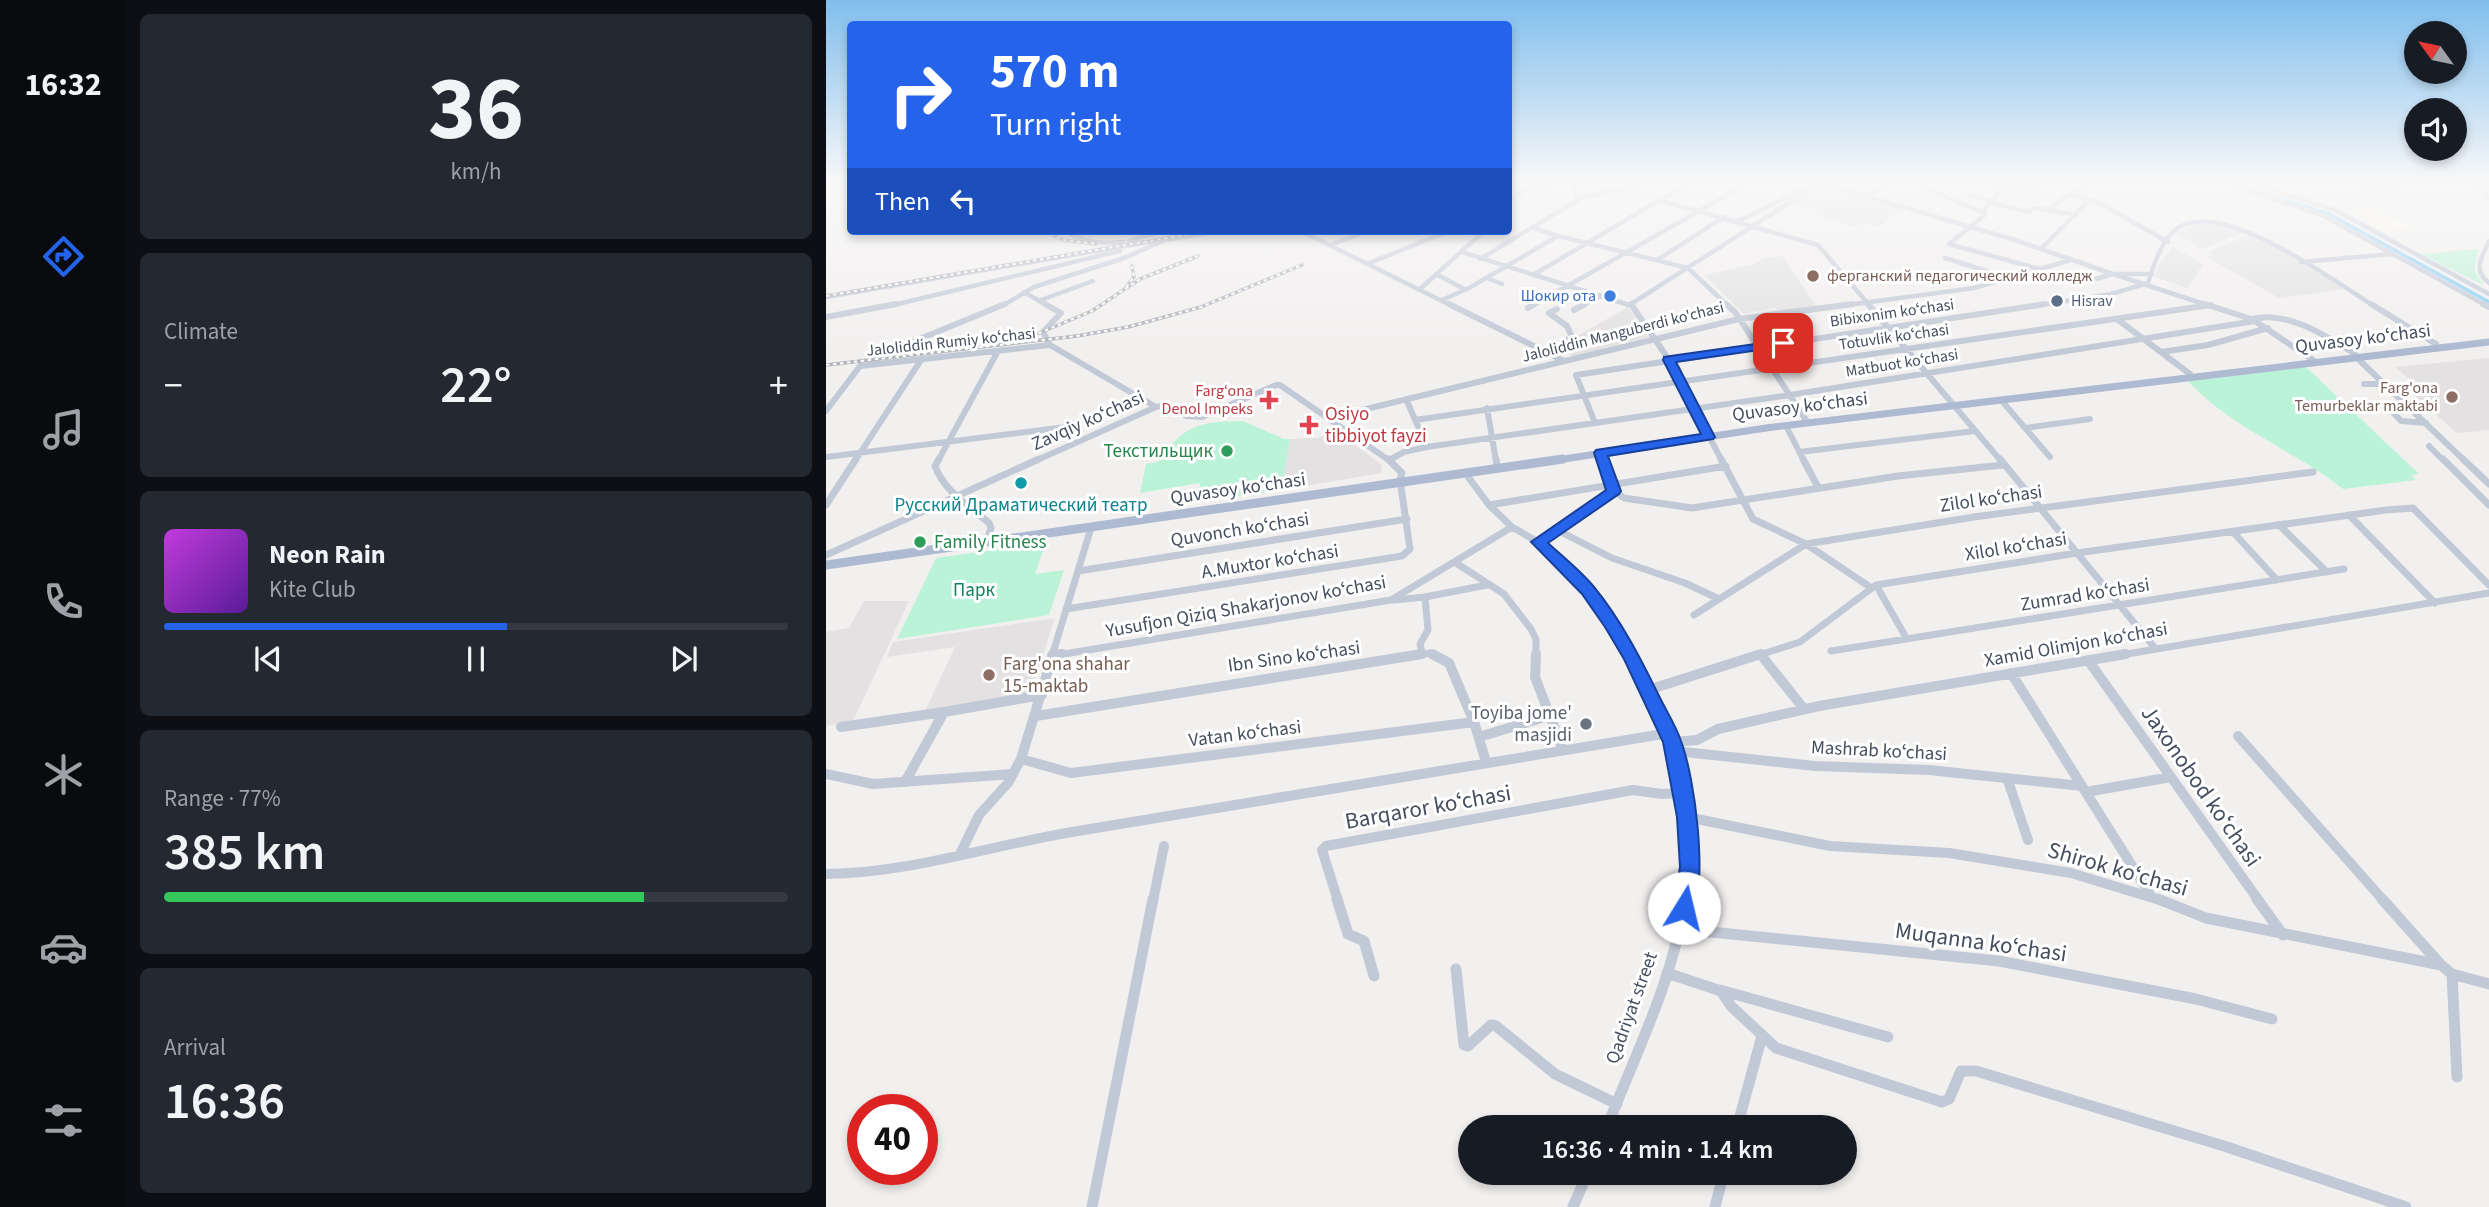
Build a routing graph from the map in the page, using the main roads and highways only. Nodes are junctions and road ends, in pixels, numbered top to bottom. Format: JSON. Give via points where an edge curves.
{"nodes":[{"id":1,"x":2489,"y":340,"type":"edge"},
{"id":2,"x":2356,"y":356,"type":"junction"},
{"id":3,"x":1953,"y":403,"type":"junction"},
{"id":4,"x":1708,"y":435,"type":"junction"},
{"id":5,"x":1401,"y":482,"type":"junction"},
{"id":6,"x":826,"y":563,"type":"edge"}],
"edges":[{"from":1,"to":2,"type":"main road","name":"Quvasoy koʻchasi"},
{"from":1,"to":2,"type":"main road","name":"Quvasoy koʻchasi"},
{"from":2,"to":3,"type":"main road","name":"Quvasoy koʻchasi"},
{"from":2,"to":3,"type":"main road","name":"Quvasoy koʻchasi"},
{"from":3,"to":4,"type":"main road","name":"Quvasoy koʻchasi"},
{"from":3,"to":4,"type":"main road","name":"Quvasoy koʻchasi"},
{"from":4,"to":5,"type":"main road","name":"Quvasoy koʻchasi"},
{"from":4,"to":5,"type":"main road","name":"Quvasoy koʻchasi"},
{"from":5,"to":6,"type":"main road","name":"Quvasoy koʻchasi"},
{"from":5,"to":6,"type":"main road","name":"Quvasoy koʻchasi"}]}
